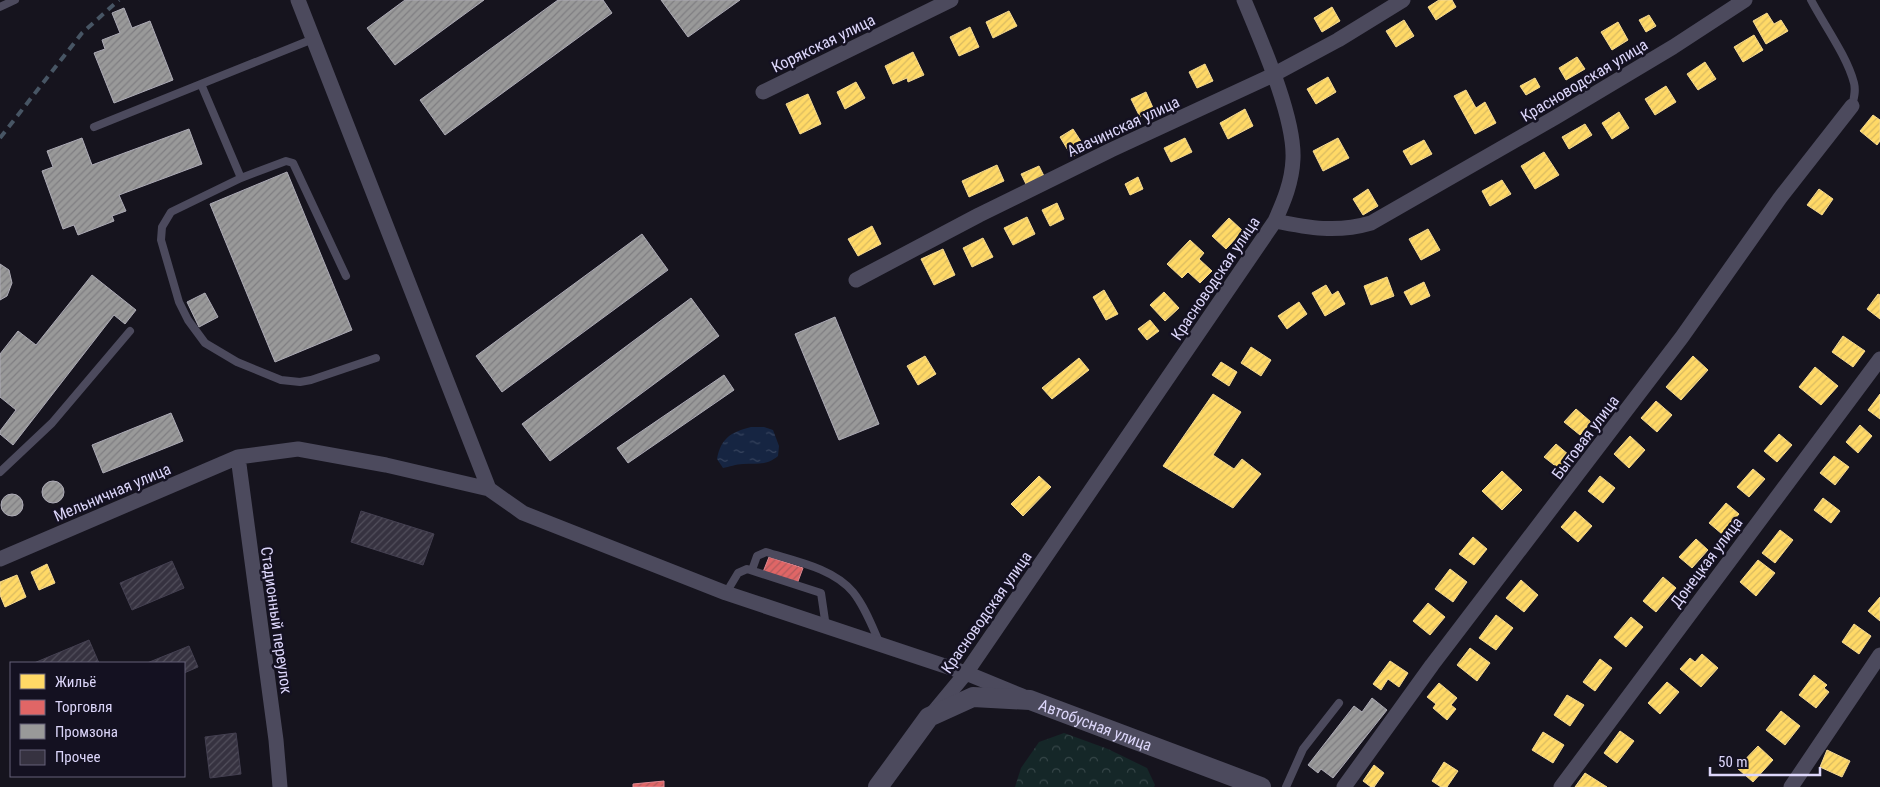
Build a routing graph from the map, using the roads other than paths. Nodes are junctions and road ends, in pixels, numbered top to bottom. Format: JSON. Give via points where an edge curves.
{"nodes":[{"id":1,"x":15,"y":0,"type":"edge"},
{"id":2,"x":298,"y":0,"type":"edge"},
{"id":3,"x":951,"y":0,"type":"edge"},
{"id":4,"x":1244,"y":0,"type":"edge"},
{"id":5,"x":1402,"y":0,"type":"edge"},
{"id":6,"x":1745,"y":0,"type":"edge"},
{"id":7,"x":1811,"y":0,"type":"edge"},
{"id":8,"x":0,"y":7,"type":"edge"},
{"id":9,"x":313,"y":38,"type":"junction"},
{"id":10,"x":1273,"y":75,"type":"junction"},
{"id":11,"x":201,"y":84,"type":"junction"},
{"id":12,"x":763,"y":92,"type":"dead end"},
{"id":13,"x":1852,"y":106,"type":"joint"},
{"id":14,"x":94,"y":127,"type":"dead end"},
{"id":15,"x":240,"y":178,"type":"junction"},
{"id":16,"x":1275,"y":221,"type":"junction"},
{"id":17,"x":346,"y":276,"type":"dead end"},
{"id":18,"x":856,"y":280,"type":"dead end"},
{"id":19,"x":130,"y":330,"type":"dead end"},
{"id":20,"x":376,"y":358,"type":"dead end"},
{"id":21,"x":1880,"y":359,"type":"edge"},
{"id":22,"x":238,"y":457,"type":"junction"},
{"id":23,"x":0,"y":472,"type":"edge"},
{"id":24,"x":489,"y":489,"type":"junction"},
{"id":25,"x":0,"y":559,"type":"edge"},
{"id":26,"x":752,"y":570,"type":"junction"},
{"id":27,"x":726,"y":592,"type":"junction"},
{"id":28,"x":826,"y":628,"type":"junction"},
{"id":29,"x":881,"y":646,"type":"junction"},
{"id":30,"x":1880,"y":654,"type":"edge"},
{"id":31,"x":966,"y":673,"type":"junction"},
{"id":32,"x":1030,"y":700,"type":"junction"},
{"id":33,"x":1339,"y":703,"type":"dead end"},
{"id":34,"x":929,"y":717,"type":"junction"},
{"id":35,"x":280,"y":787,"type":"edge"},
{"id":36,"x":878,"y":787,"type":"edge"},
{"id":37,"x":1261,"y":787,"type":"edge"},
{"id":38,"x":1286,"y":787,"type":"edge"},
{"id":39,"x":1344,"y":787,"type":"edge"},
{"id":40,"x":1561,"y":787,"type":"edge"},
{"id":41,"x":1791,"y":787,"type":"edge"}],
"edges":[{"from":1,"to":8,"type":"lane"},
{"from":2,"to":9,"type":"street"},
{"from":3,"to":12,"type":"street","name":"Корякская улица"},
{"from":4,"to":10,"type":"street"},
{"from":5,"to":10,"type":"street","name":"Авачинская улица"},
{"from":6,"to":16,"type":"street","name":"Красноводская улица","via":[[1556,118],[1371,223],[1334,230]]},
{"from":7,"to":13,"type":"lane","via":[[1854,84]]},
{"from":9,"to":11,"type":"lane"},
{"from":9,"to":24,"type":"street"},
{"from":10,"to":16,"type":"street","via":[[1288,115],[1294,159],[1288,194]]},
{"from":10,"to":18,"type":"street","name":"Авачинская улица","via":[[1005,202]]},
{"from":11,"to":14,"type":"lane"},
{"from":11,"to":15,"type":"lane"},
{"from":13,"to":39,"type":"street","name":"Бытовая улица","via":[[1780,198],[1682,337],[1432,665]]},
{"from":15,"to":17,"type":"lane","via":[[286,161],[293,164]]},
{"from":15,"to":20,"type":"lane","via":[[171,212],[162,227],[161,240],[179,302],[196,332],[205,342],[237,362],[289,382],[311,380]]},
{"from":16,"to":31,"type":"street","name":"Красноводская улица"},
{"from":19,"to":23,"type":"lane","via":[[52,423]]},
{"from":21,"to":40,"type":"street","name":"Донецкая улица"},
{"from":22,"to":24,"type":"street","name":"Мельничная улица","via":[[298,449]]},
{"from":22,"to":25,"type":"street","name":"Мельничная улица"},
{"from":22,"to":35,"type":"street","name":"Стадионный переулок"},
{"from":24,"to":27,"type":"street","via":[[522,513]]},
{"from":26,"to":27,"type":"lane","via":[[738,573]]},
{"from":26,"to":28,"type":"lane","via":[[821,593]]},
{"from":26,"to":29,"type":"lane","via":[[757,556],[766,552],[836,577],[846,584],[861,604]]},
{"from":27,"to":28,"type":"street"},
{"from":28,"to":29,"type":"street"},
{"from":29,"to":31,"type":"street"},
{"from":30,"to":41,"type":"street"},
{"from":31,"to":32,"type":"street"},
{"from":31,"to":34,"type":"street","name":"Красноводская улица"},
{"from":32,"to":34,"type":"street","name":"Автобусная улица","via":[[973,698]]},
{"from":32,"to":37,"type":"street","name":"Автобусная улица"},
{"from":33,"to":38,"type":"lane","via":[[1303,749]]},
{"from":34,"to":36,"type":"street"}]}
